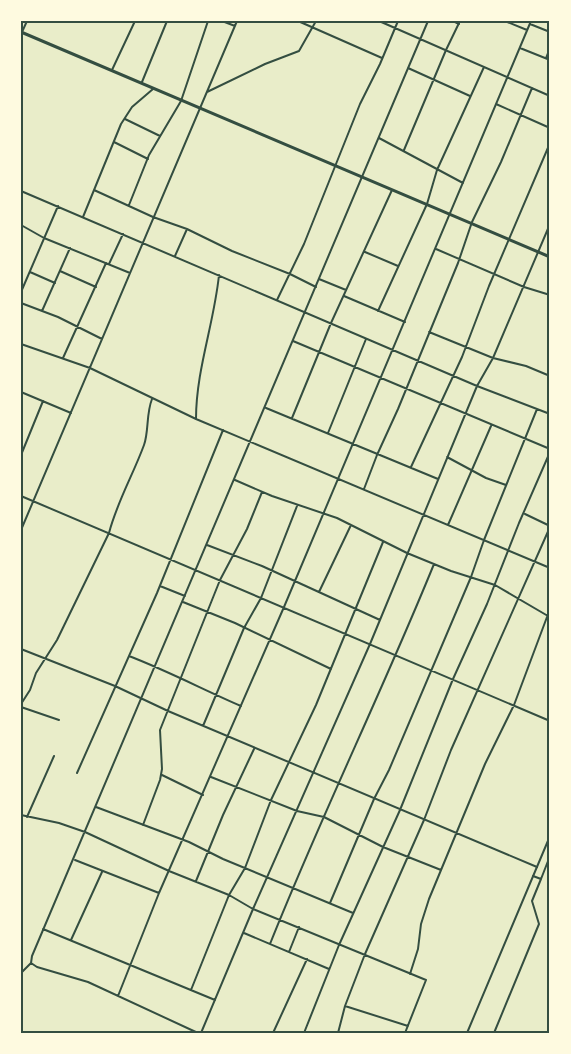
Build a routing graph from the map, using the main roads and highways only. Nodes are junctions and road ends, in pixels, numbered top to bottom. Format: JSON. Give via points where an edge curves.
{"nodes":[{"id":1,"x":21,"y":33,"type":"edge"},
{"id":2,"x":550,"y":257,"type":"edge"}],
"edges":[{"from":1,"to":2,"type":"main road"}]}
